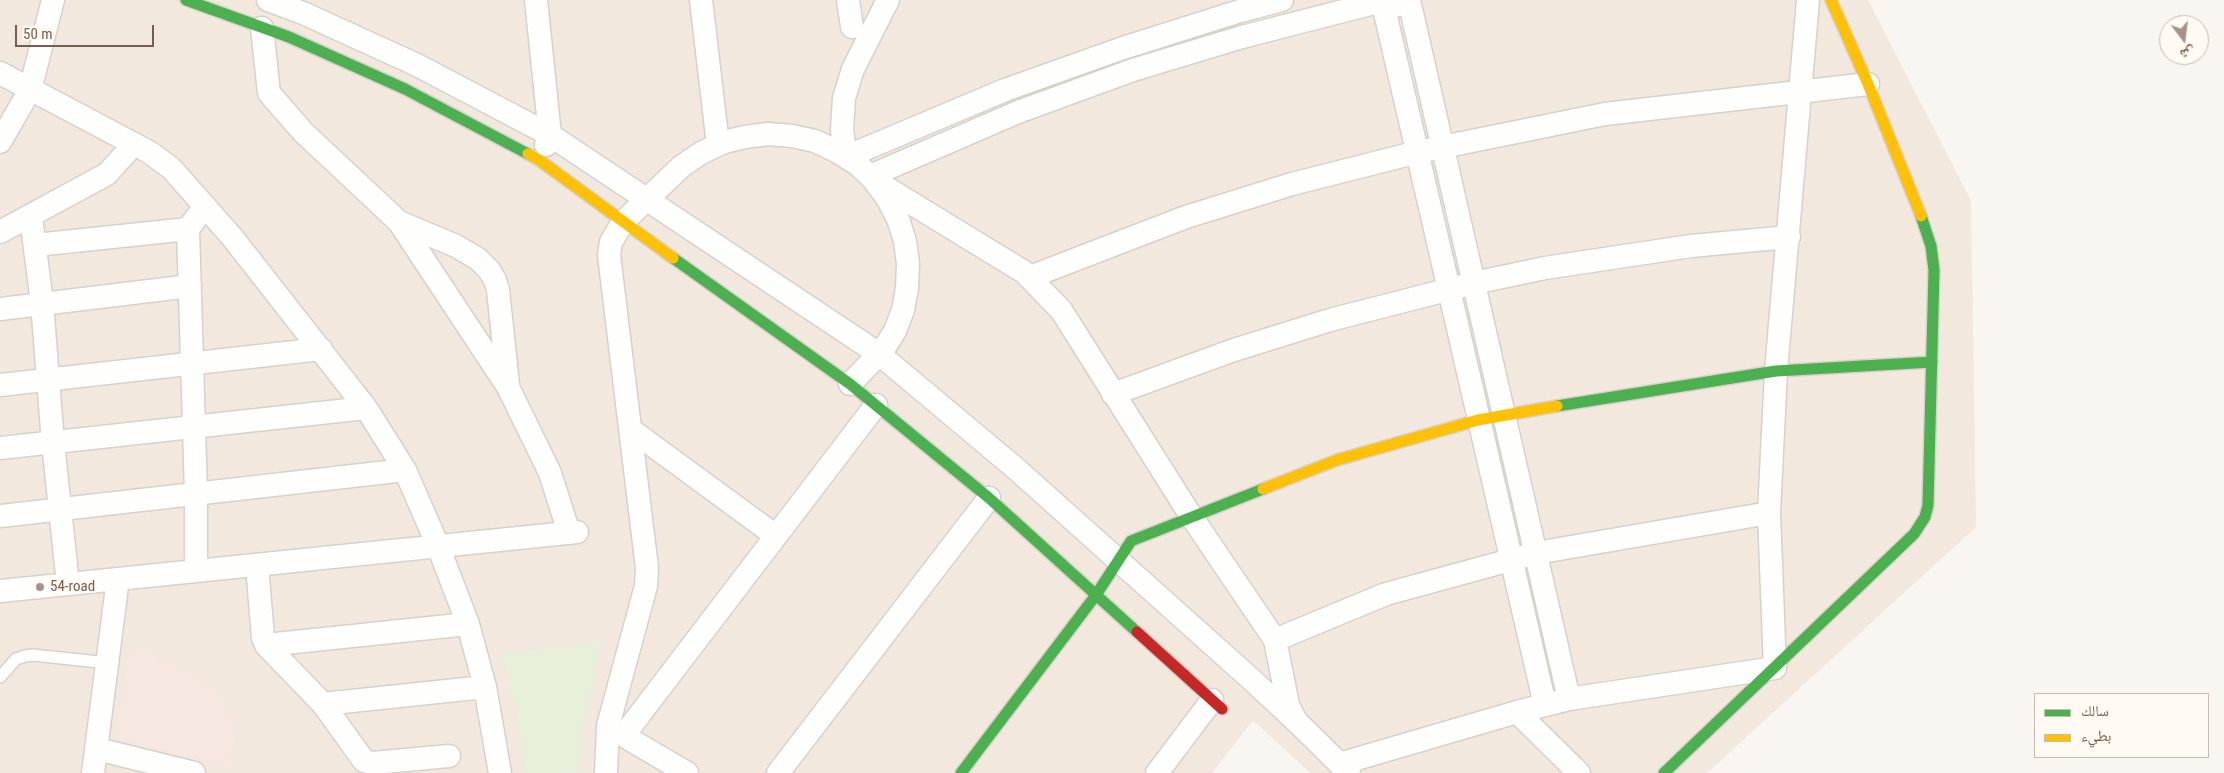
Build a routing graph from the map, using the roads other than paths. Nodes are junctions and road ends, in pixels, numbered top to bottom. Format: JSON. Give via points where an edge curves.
{"nodes":[{"id":1,"x":53,"y":0,"type":"edge"},
{"id":2,"x":186,"y":0,"type":"edge"},
{"id":3,"x":268,"y":0,"type":"edge"},
{"id":4,"x":536,"y":0,"type":"edge"},
{"id":5,"x":701,"y":0,"type":"edge"},
{"id":6,"x":848,"y":0,"type":"edge"},
{"id":7,"x":888,"y":0,"type":"edge"},
{"id":8,"x":1282,"y":0,"type":"edge"},
{"id":9,"x":1409,"y":0,"type":"edge"},
{"id":10,"x":1808,"y":0,"type":"edge"},
{"id":11,"x":1831,"y":0,"type":"edge"},
{"id":12,"x":1379,"y":2,"type":"edge"},
{"id":13,"x":852,"y":27,"type":"dead end"},
{"id":14,"x":262,"y":28,"type":"junction"},
{"id":15,"x":0,"y":72,"type":"edge"},
{"id":16,"x":1868,"y":84,"type":"junction"},
{"id":17,"x":30,"y":90,"type":"junction"},
{"id":18,"x":1800,"y":92,"type":"junction"},
{"id":19,"x":550,"y":135,"type":"junction"},
{"id":20,"x":0,"y":142,"type":"edge"},
{"id":21,"x":133,"y":145,"type":"junction"},
{"id":22,"x":718,"y":145,"type":"junction"},
{"id":23,"x":1444,"y":147,"type":"junction"},
{"id":24,"x":1418,"y":152,"type":"junction"},
{"id":25,"x":846,"y":157,"type":"junction"},
{"id":26,"x":539,"y":160,"type":"junction"},
{"id":27,"x":871,"y":178,"type":"junction"},
{"id":28,"x":647,"y":199,"type":"junction"},
{"id":29,"x":206,"y":206,"type":"junction"},
{"id":30,"x":31,"y":217,"type":"junction"},
{"id":31,"x":399,"y":222,"type":"junction"},
{"id":32,"x":623,"y":222,"type":"junction"},
{"id":33,"x":188,"y":229,"type":"junction"},
{"id":34,"x":0,"y":232,"type":"edge"},
{"id":35,"x":1789,"y":237,"type":"junction"},
{"id":36,"x":36,"y":245,"type":"junction"},
{"id":37,"x":1030,"y":277,"type":"junction"},
{"id":38,"x":1474,"y":283,"type":"junction"},
{"id":39,"x":190,"y":286,"type":"junction"},
{"id":40,"x":1450,"y":289,"type":"junction"},
{"id":41,"x":42,"y":303,"type":"junction"},
{"id":42,"x":0,"y":310,"type":"edge"},
{"id":43,"x":321,"y":349,"type":"junction"},
{"id":44,"x":879,"y":354,"type":"junction"},
{"id":45,"x":1932,"y":362,"type":"junction"},
{"id":46,"x":192,"y":364,"type":"junction"},
{"id":47,"x":1776,"y":371,"type":"junction"},
{"id":48,"x":47,"y":380,"type":"junction"},
{"id":49,"x":850,"y":384,"type":"junction"},
{"id":50,"x":0,"y":385,"type":"edge"},
{"id":51,"x":508,"y":387,"type":"junction"},
{"id":52,"x":1113,"y":394,"type":"junction"},
{"id":53,"x":876,"y":405,"type":"junction"},
{"id":54,"x":366,"y":408,"type":"junction"},
{"id":55,"x":1505,"y":414,"type":"junction"},
{"id":56,"x":1478,"y":420,"type":"junction"},
{"id":57,"x":193,"y":428,"type":"junction"},
{"id":58,"x":630,"y":429,"type":"junction"},
{"id":59,"x":53,"y":443,"type":"junction"},
{"id":60,"x":0,"y":448,"type":"edge"},
{"id":61,"x":406,"y":470,"type":"junction"},
{"id":62,"x":196,"y":494,"type":"junction"},
{"id":63,"x":989,"y":498,"type":"junction"},
{"id":64,"x":59,"y":509,"type":"junction"},
{"id":65,"x":1769,"y":513,"type":"junction"},
{"id":66,"x":0,"y":516,"type":"edge"},
{"id":67,"x":1191,"y":516,"type":"junction"},
{"id":68,"x":776,"y":536,"type":"junction"},
{"id":69,"x":438,"y":546,"type":"junction"},
{"id":70,"x":1536,"y":553,"type":"junction"},
{"id":71,"x":1118,"y":560,"type":"junction"},
{"id":72,"x":1510,"y":560,"type":"junction"},
{"id":73,"x":257,"y":565,"type":"junction"},
{"id":74,"x":196,"y":571,"type":"junction"},
{"id":75,"x":118,"y":579,"type":"junction"},
{"id":76,"x":68,"y":584,"type":"junction"},
{"id":77,"x":0,"y":591,"type":"edge"},
{"id":78,"x":1096,"y":595,"type":"junction"},
{"id":79,"x":468,"y":624,"type":"junction"},
{"id":80,"x":1275,"y":640,"type":"junction"},
{"id":81,"x":266,"y":645,"type":"junction"},
{"id":82,"x":108,"y":663,"type":"junction"},
{"id":83,"x":1776,"y":668,"type":"junction"},
{"id":84,"x":0,"y":677,"type":"edge"},
{"id":85,"x":485,"y":687,"type":"junction"},
{"id":86,"x":1569,"y":699,"type":"junction"},
{"id":87,"x":323,"y":704,"type":"junction"},
{"id":88,"x":1217,"y":705,"type":"joint"},
{"id":89,"x":1545,"y":705,"type":"junction"},
{"id":90,"x":1517,"y":712,"type":"junction"},
{"id":91,"x":1296,"y":721,"type":"junction"},
{"id":92,"x":616,"y":731,"type":"junction"},
{"id":93,"x":97,"y":749,"type":"junction"},
{"id":94,"x":449,"y":756,"type":"dead end"},
{"id":95,"x":1344,"y":768,"type":"edge"},
{"id":96,"x":93,"y":773,"type":"edge"},
{"id":97,"x":194,"y":773,"type":"edge"},
{"id":98,"x":500,"y":773,"type":"edge"},
{"id":99,"x":606,"y":773,"type":"edge"},
{"id":100,"x":686,"y":773,"type":"edge"},
{"id":101,"x":778,"y":773,"type":"edge"},
{"id":102,"x":961,"y":773,"type":"edge"},
{"id":103,"x":1157,"y":773,"type":"edge"},
{"id":104,"x":1579,"y":773,"type":"edge"},
{"id":105,"x":1664,"y":773,"type":"edge"}],
"edges":[{"from":1,"to":17,"type":"street"},
{"from":2,"to":14,"type":"street"},
{"from":3,"to":19,"type":"street","via":[[417,65]]},
{"from":4,"to":19,"type":"street"},
{"from":5,"to":22,"type":"street"},
{"from":6,"to":13,"type":"street"},
{"from":7,"to":25,"type":"street","via":[[853,70],[844,98],[842,130]]},
{"from":8,"to":25,"type":"street","via":[[1123,48],[1005,90]]},
{"from":9,"to":12,"type":"street","via":[[1396,6]]},
{"from":9,"to":23,"type":"street"},
{"from":10,"to":18,"type":"street"},
{"from":11,"to":16,"type":"street"},
{"from":12,"to":24,"type":"street"},
{"from":12,"to":27,"type":"street","via":[[1242,37],[1133,70],[1018,112]]},
{"from":14,"to":26,"type":"street","via":[[404,89]]},
{"from":14,"to":31,"type":"street","via":[[269,92],[303,132]]},
{"from":15,"to":17,"type":"street"},
{"from":16,"to":18,"type":"street"},
{"from":16,"to":45,"type":"street","via":[[1931,246],[1934,279]]},
{"from":17,"to":20,"type":"street"},
{"from":17,"to":21,"type":"street"},
{"from":18,"to":23,"type":"street","via":[[1605,114]]},
{"from":18,"to":35,"type":"street"},
{"from":19,"to":26,"type":"street"},
{"from":19,"to":28,"type":"street"},
{"from":21,"to":29,"type":"street","via":[[171,168]]},
{"from":21,"to":30,"type":"street","via":[[107,174]]},
{"from":22,"to":25,"type":"street","via":[[768,134],[792,136],[815,141]]},
{"from":22,"to":28,"type":"street","via":[[682,166]]},
{"from":23,"to":24,"type":"street"},
{"from":23,"to":38,"type":"street"},
{"from":24,"to":37,"type":"street","via":[[1292,184],[1186,218]]},
{"from":24,"to":40,"type":"street"},
{"from":25,"to":27,"type":"street"},
{"from":26,"to":32,"type":"street"},
{"from":27,"to":37,"type":"street"},
{"from":27,"to":44,"type":"street","via":[[898,219],[908,264],[903,310]]},
{"from":28,"to":32,"type":"street"},
{"from":28,"to":44,"type":"street"},
{"from":29,"to":33,"type":"street"},
{"from":29,"to":43,"type":"street"},
{"from":30,"to":34,"type":"street"},
{"from":30,"to":36,"type":"street"},
{"from":31,"to":51,"type":"street"},
{"from":31,"to":51,"type":"street","via":[[456,246],[489,270],[498,290]]},
{"from":32,"to":49,"type":"street"},
{"from":32,"to":58,"type":"street","via":[[611,242],[609,255]]},
{"from":33,"to":36,"type":"street"},
{"from":33,"to":39,"type":"street"},
{"from":35,"to":38,"type":"street","via":[[1691,246],[1545,268]]},
{"from":35,"to":47,"type":"street"},
{"from":36,"to":41,"type":"street"},
{"from":37,"to":52,"type":"street","via":[[1062,310]]},
{"from":38,"to":40,"type":"street"},
{"from":38,"to":55,"type":"street"},
{"from":39,"to":41,"type":"street"},
{"from":39,"to":46,"type":"street"},
{"from":40,"to":52,"type":"street","via":[[1330,320],[1234,350]]},
{"from":40,"to":56,"type":"street"},
{"from":41,"to":42,"type":"street"},
{"from":41,"to":48,"type":"street"},
{"from":43,"to":46,"type":"street"},
{"from":43,"to":54,"type":"street"},
{"from":44,"to":49,"type":"street"},
{"from":44,"to":71,"type":"street","via":[[1014,467]]},
{"from":45,"to":47,"type":"street"},
{"from":45,"to":83,"type":"street","via":[[1930,484],[1928,505],[1920,527]]},
{"from":46,"to":48,"type":"street"},
{"from":46,"to":57,"type":"street"},
{"from":47,"to":55,"type":"street"},
{"from":47,"to":65,"type":"street"},
{"from":48,"to":50,"type":"street"},
{"from":48,"to":59,"type":"street"},
{"from":49,"to":53,"type":"street"},
{"from":51,"to":69,"type":"street","via":[[550,473],[573,533]]},
{"from":52,"to":67,"type":"street"},
{"from":53,"to":63,"type":"street"},
{"from":53,"to":68,"type":"street"},
{"from":54,"to":57,"type":"street"},
{"from":54,"to":61,"type":"street"},
{"from":55,"to":56,"type":"street"},
{"from":55,"to":70,"type":"street"},
{"from":56,"to":67,"type":"street","via":[[1337,460]]},
{"from":56,"to":72,"type":"street"},
{"from":57,"to":59,"type":"street"},
{"from":57,"to":62,"type":"street"},
{"from":58,"to":68,"type":"street"},
{"from":58,"to":92,"type":"street","via":[[647,568]]},
{"from":59,"to":60,"type":"street"},
{"from":59,"to":64,"type":"street"},
{"from":61,"to":62,"type":"street"},
{"from":61,"to":69,"type":"street"},
{"from":62,"to":64,"type":"street"},
{"from":62,"to":74,"type":"street"},
{"from":63,"to":78,"type":"street"},
{"from":63,"to":101,"type":"street"},
{"from":64,"to":66,"type":"street"},
{"from":64,"to":76,"type":"street"},
{"from":65,"to":70,"type":"street"},
{"from":65,"to":83,"type":"street"},
{"from":67,"to":71,"type":"street","via":[[1131,541]]},
{"from":67,"to":80,"type":"street"},
{"from":68,"to":92,"type":"street"},
{"from":69,"to":73,"type":"street"},
{"from":69,"to":79,"type":"street"},
{"from":70,"to":72,"type":"street"},
{"from":70,"to":86,"type":"street"},
{"from":71,"to":78,"type":"street"},
{"from":71,"to":91,"type":"street"},
{"from":72,"to":80,"type":"street","via":[[1386,594]]},
{"from":72,"to":89,"type":"street"},
{"from":73,"to":74,"type":"street"},
{"from":73,"to":81,"type":"street"},
{"from":74,"to":75,"type":"street"},
{"from":75,"to":76,"type":"street"},
{"from":75,"to":82,"type":"street"},
{"from":76,"to":77,"type":"street"},
{"from":78,"to":88,"type":"street"},
{"from":78,"to":102,"type":"street"},
{"from":79,"to":81,"type":"street"},
{"from":79,"to":85,"type":"street"},
{"from":80,"to":91,"type":"street","via":[[1288,705]]},
{"from":81,"to":87,"type":"street"},
{"from":82,"to":84,"type":"lane","via":[[25,656],[16,660]]},
{"from":82,"to":93,"type":"street"},
{"from":83,"to":86,"type":"street"},
{"from":83,"to":105,"type":"street"},
{"from":85,"to":87,"type":"street"},
{"from":85,"to":98,"type":"street"},
{"from":86,"to":89,"type":"street"},
{"from":87,"to":94,"type":"street","via":[[364,760],[373,763]]},
{"from":88,"to":103,"type":"street"},
{"from":89,"to":90,"type":"street"},
{"from":90,"to":95,"type":"street"},
{"from":90,"to":104,"type":"street"},
{"from":91,"to":95,"type":"street"},
{"from":92,"to":99,"type":"street"},
{"from":92,"to":100,"type":"street"},
{"from":93,"to":96,"type":"street"},
{"from":93,"to":97,"type":"street"}]}
